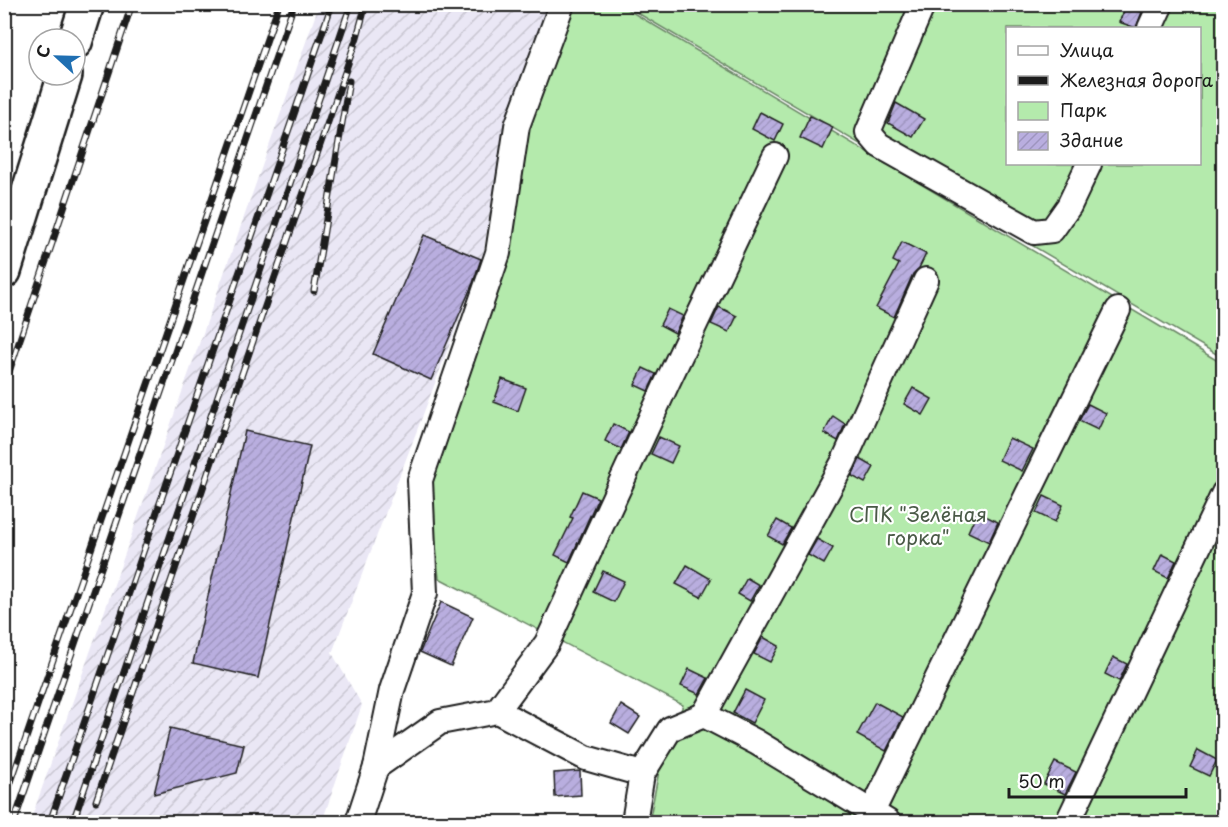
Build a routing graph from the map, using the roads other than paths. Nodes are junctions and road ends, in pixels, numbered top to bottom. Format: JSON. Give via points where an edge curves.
{"nodes":[{"id":1,"x":87,"y":4,"type":"edge"},
{"id":2,"x":562,"y":4,"type":"edge"},
{"id":3,"x":923,"y":4,"type":"edge"},
{"id":4,"x":1161,"y":4,"type":"edge"},
{"id":5,"x":80,"y":27,"type":"edge"},
{"id":6,"x":1150,"y":27,"type":"edge"},
{"id":7,"x":61,"y":87,"type":"edge"},
{"id":8,"x":775,"y":156,"type":"dead end"},
{"id":9,"x":1089,"y":165,"type":"edge"},
{"id":10,"x":4,"y":271,"type":"edge"},
{"id":11,"x":926,"y":280,"type":"dead end"},
{"id":12,"x":1118,"y":310,"type":"dead end"},
{"id":13,"x":1224,"y":493,"type":"edge"},
{"id":14,"x":497,"y":711,"type":"junction"},
{"id":15,"x":704,"y":715,"type":"junction"},
{"id":16,"x":376,"y":767,"type":"junction"},
{"id":17,"x":642,"y":774,"type":"junction"},
{"id":18,"x":880,"y":817,"type":"edge"},
{"id":19,"x":358,"y":822,"type":"edge"},
{"id":20,"x":634,"y":822,"type":"edge"},
{"id":21,"x":1068,"y":822,"type":"edge"}],
"edges":[{"from":1,"to":5,"type":"highway"},
{"from":2,"to":16,"type":"street","via":[[517,126],[498,253],[420,480],[425,593],[392,690]]},
{"from":3,"to":9,"type":"street","via":[[868,132],[879,145],[1034,232],[1052,230],[1069,206]]},
{"from":4,"to":6,"type":"street"},
{"from":7,"to":10,"type":"highway"},
{"from":8,"to":14,"type":"street","via":[[547,643]]},
{"from":11,"to":15,"type":"street","via":[[843,463]]},
{"from":12,"to":18,"type":"street"},
{"from":13,"to":21,"type":"street"},
{"from":14,"to":16,"type":"street","via":[[440,722]]},
{"from":14,"to":17,"type":"street","via":[[586,758]]},
{"from":15,"to":17,"type":"street","via":[[670,729]]},
{"from":15,"to":18,"type":"street"},
{"from":16,"to":19,"type":"street"},
{"from":17,"to":20,"type":"street"}]}
